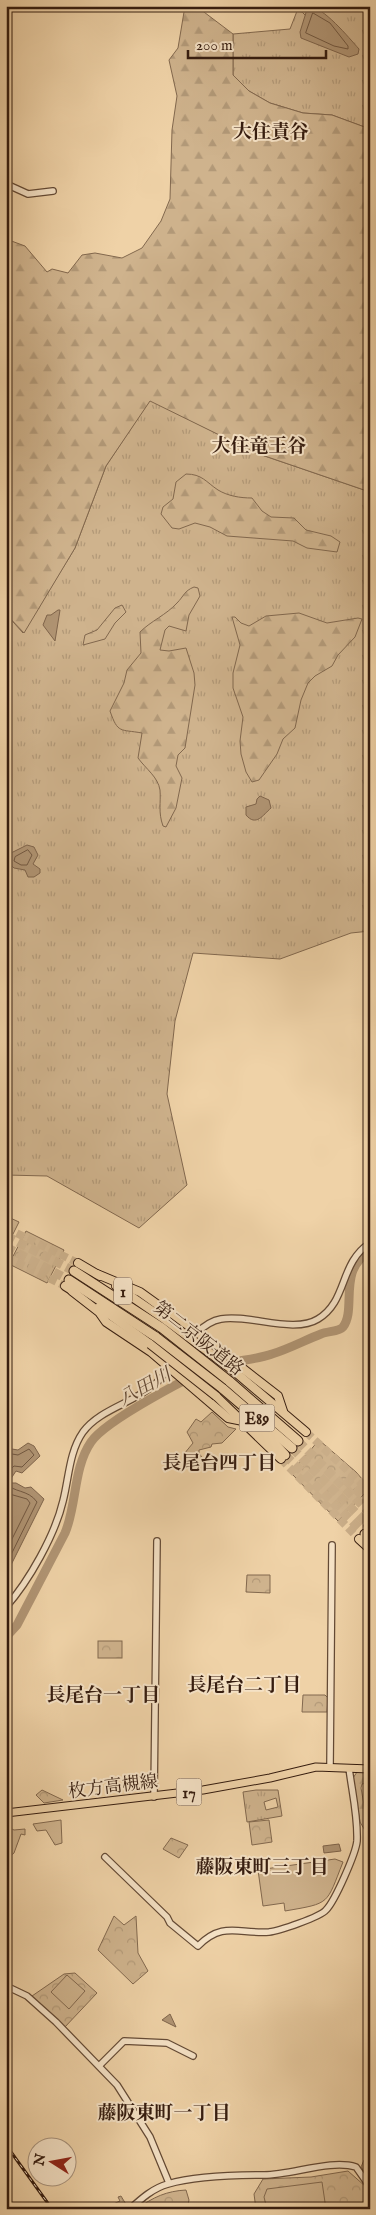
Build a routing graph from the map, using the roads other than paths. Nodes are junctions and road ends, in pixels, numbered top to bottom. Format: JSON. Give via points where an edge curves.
{"nodes":[{"id":1,"x":6,"y":184,"type":"edge"},
{"id":2,"x":52,"y":190,"type":"dead end"},
{"id":3,"x":370,"y":1243,"type":"edge"},
{"id":4,"x":76,"y":1267,"type":"joint"},
{"id":5,"x":97,"y":1274,"type":"junction"},
{"id":6,"x":67,"y":1283,"type":"joint"},
{"id":7,"x":72,"y":1291,"type":"junction"},
{"id":8,"x":165,"y":1325,"type":"junction"},
{"id":9,"x":197,"y":1332,"type":"junction"},
{"id":10,"x":153,"y":1340,"type":"junction"},
{"id":11,"x":238,"y":1370,"type":"junction"},
{"id":12,"x":173,"y":1371,"type":"junction"},
{"id":13,"x":243,"y":1421,"type":"junction"},
{"id":14,"x":302,"y":1437,"type":"joint"},
{"id":15,"x":286,"y":1454,"type":"joint"},
{"id":16,"x":367,"y":1533,"type":"tunnel mouth"},
{"id":17,"x":157,"y":1541,"type":"dead end"},
{"id":18,"x":332,"y":1545,"type":"dead end"},
{"id":19,"x":370,"y":1549,"type":"edge"},
{"id":20,"x":6,"y":1608,"type":"edge"},
{"id":21,"x":330,"y":1766,"type":"junction"},
{"id":22,"x":349,"y":1768,"type":"junction"},
{"id":23,"x":370,"y":1769,"type":"edge"},
{"id":24,"x":154,"y":1797,"type":"junction"},
{"id":25,"x":6,"y":1813,"type":"edge"},
{"id":26,"x":105,"y":1856,"type":"dead end"},
{"id":27,"x":6,"y":1986,"type":"edge"},
{"id":28,"x":193,"y":2056,"type":"dead end"},
{"id":29,"x":100,"y":2065,"type":"junction"},
{"id":30,"x":169,"y":2184,"type":"junction"},
{"id":31,"x":370,"y":2187,"type":"edge"},
{"id":32,"x":130,"y":2209,"type":"edge"}],
"edges":[{"from":1,"to":2,"type":"street","via":[[28,194]]},
{"from":3,"to":9,"type":"street","via":[[348,1266],[332,1308],[317,1320],[291,1324],[226,1318],[209,1323]]},
{"from":4,"to":5,"type":"highway","number":"1"},
{"from":4,"to":8,"type":"highway","name":"第二京阪道路","number":"E89"},
{"from":5,"to":8,"type":"highway","number":"1"},
{"from":5,"to":9,"type":"highway","via":[[140,1292]]},
{"from":6,"to":7,"type":"highway","number":"1"},
{"from":6,"to":10,"type":"highway","name":"第二京阪道路","number":"E89"},
{"from":7,"to":10,"type":"highway","number":"1"},
{"from":7,"to":12,"type":"highway","via":[[99,1312],[106,1322]]},
{"from":8,"to":11,"type":"highway","number":"1","bridge":true},
{"from":8,"to":14,"type":"highway","name":"第二京阪道路","number":"E89","bridge":true},
{"from":9,"to":11,"type":"highway"},
{"from":9,"to":12,"type":"street"},
{"from":10,"to":13,"type":"highway","number":"1","bridge":true},
{"from":10,"to":15,"type":"highway","name":"第二京阪道路","number":"E89","bridge":true,"via":[[224,1390]]},
{"from":11,"to":14,"type":"highway","number":"1","via":[[283,1411]]},
{"from":12,"to":13,"type":"highway","via":[[228,1418]]},
{"from":12,"to":20,"type":"street","via":[[96,1420],[81,1435],[53,1529],[26,1580]]},
{"from":13,"to":15,"type":"highway","number":"1"},
{"from":16,"to":19,"type":"highway"},
{"from":17,"to":24,"type":"street"},
{"from":18,"to":21,"type":"street"},
{"from":21,"to":22,"type":"main road","name":"枚方高槻線","number":"17"},
{"from":21,"to":24,"type":"main road","name":"枚方高槻線","number":"17"},
{"from":22,"to":23,"type":"main road","name":"枚方高槻線","number":"17"},
{"from":22,"to":26,"type":"street","via":[[357,1843],[336,1895],[326,1912],[313,1918],[271,1932],[217,1931],[198,1946],[170,1923]]},
{"from":24,"to":25,"type":"main road","name":"枚方高槻線","number":"17"},
{"from":27,"to":29,"type":"street","via":[[27,1996]]},
{"from":28,"to":29,"type":"street","via":[[167,2043],[124,2041]]},
{"from":29,"to":30,"type":"street","via":[[117,2085],[150,2137]]},
{"from":30,"to":31,"type":"street","via":[[341,2164],[356,2167]]},
{"from":30,"to":32,"type":"street","via":[[144,2196]]}]}
